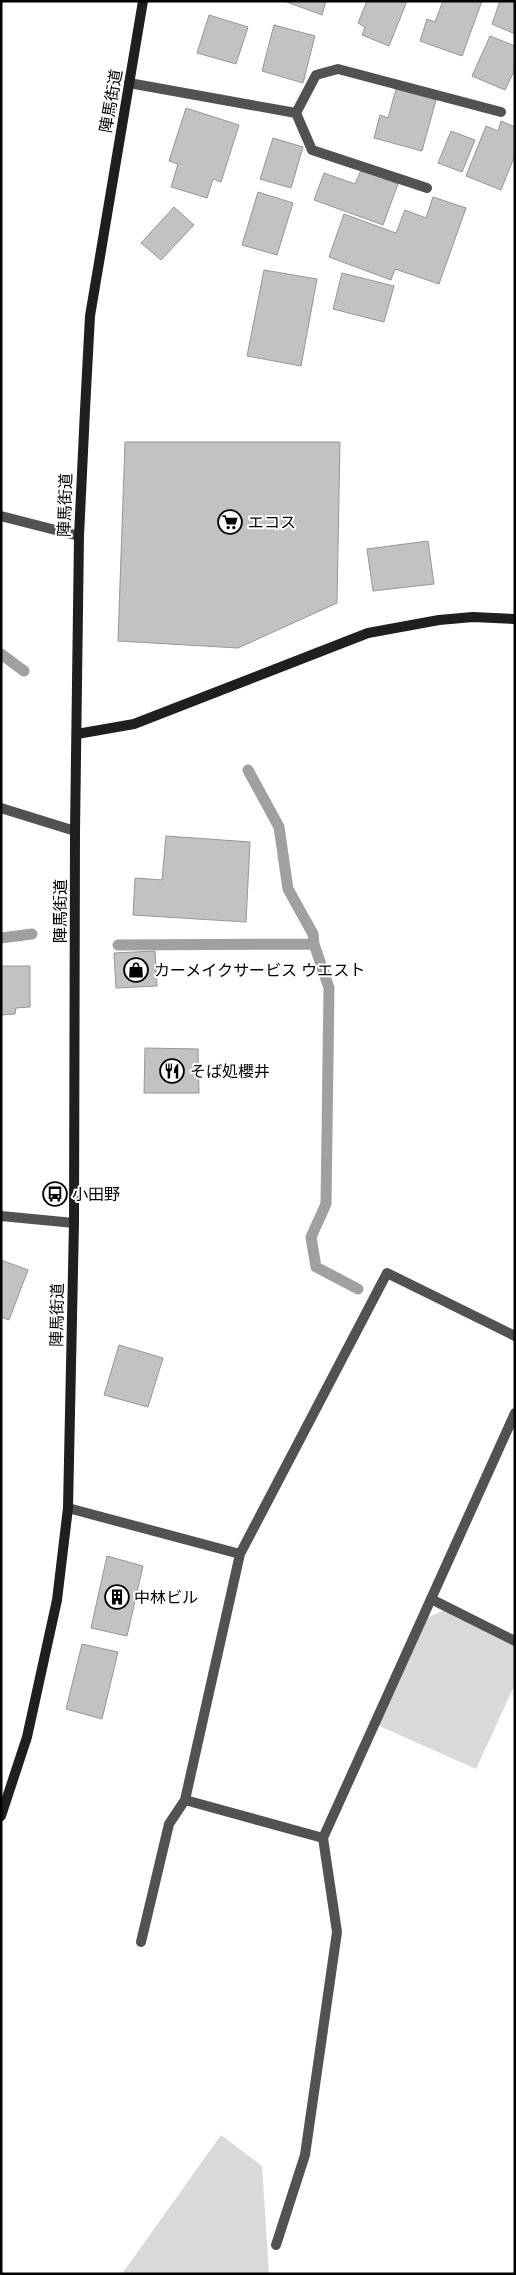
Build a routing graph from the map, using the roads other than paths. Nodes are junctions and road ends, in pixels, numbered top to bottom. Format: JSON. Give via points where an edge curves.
{"nodes":[{"id":1,"x":143,"y":1,"type":"edge"},
{"id":2,"x":129,"y":83,"type":"junction"},
{"id":3,"x":501,"y":112,"type":"dead end"},
{"id":4,"x":296,"y":113,"type":"junction"},
{"id":5,"x":427,"y":188,"type":"dead end"},
{"id":6,"x":1,"y":516,"type":"edge"},
{"id":7,"x":79,"y":536,"type":"junction"},
{"id":8,"x":515,"y":619,"type":"edge"},
{"id":9,"x":77,"y":734,"type":"junction"},
{"id":10,"x":1,"y":808,"type":"edge"},
{"id":11,"x":75,"y":831,"type":"junction"},
{"id":12,"x":1,"y":1216,"type":"edge"},
{"id":13,"x":74,"y":1223,"type":"junction"},
{"id":14,"x":515,"y":1336,"type":"edge"},
{"id":15,"x":515,"y":1413,"type":"edge"},
{"id":16,"x":68,"y":1508,"type":"junction"},
{"id":17,"x":240,"y":1554,"type":"junction"},
{"id":18,"x":431,"y":1599,"type":"junction"},
{"id":19,"x":515,"y":1641,"type":"edge"},
{"id":20,"x":185,"y":1800,"type":"junction"},
{"id":21,"x":1,"y":1816,"type":"edge"},
{"id":22,"x":323,"y":1838,"type":"junction"},
{"id":23,"x":140,"y":1942,"type":"dead end"},
{"id":24,"x":276,"y":2245,"type":"dead end"}],
"edges":[{"from":1,"to":2,"type":"main road","name":"陣馬街道"},
{"from":2,"to":4,"type":"street"},
{"from":2,"to":7,"type":"main road","name":"陣馬街道","via":[[90,316]]},
{"from":3,"to":4,"type":"street","via":[[338,69],[316,75]]},
{"from":4,"to":5,"type":"street","via":[[312,150]]},
{"from":6,"to":7,"type":"street"},
{"from":7,"to":9,"type":"main road","name":"陣馬街道"},
{"from":8,"to":9,"type":"main road","via":[[472,617],[438,620],[368,633],[134,724]]},
{"from":9,"to":11,"type":"main road","name":"陣馬街道"},
{"from":10,"to":11,"type":"street"},
{"from":11,"to":13,"type":"main road","name":"陣馬街道"},
{"from":12,"to":13,"type":"street"},
{"from":13,"to":16,"type":"main road","name":"陣馬街道"},
{"from":14,"to":17,"type":"street","via":[[387,1273]]},
{"from":15,"to":18,"type":"street"},
{"from":16,"to":17,"type":"street"},
{"from":16,"to":21,"type":"main road","name":"陣馬街道","via":[[57,1600],[27,1737]]},
{"from":17,"to":20,"type":"street"},
{"from":18,"to":19,"type":"street"},
{"from":18,"to":22,"type":"street"},
{"from":20,"to":22,"type":"street"},
{"from":20,"to":23,"type":"street","via":[[168,1824]]},
{"from":22,"to":24,"type":"street","via":[[337,1932],[305,2155]]}]}
